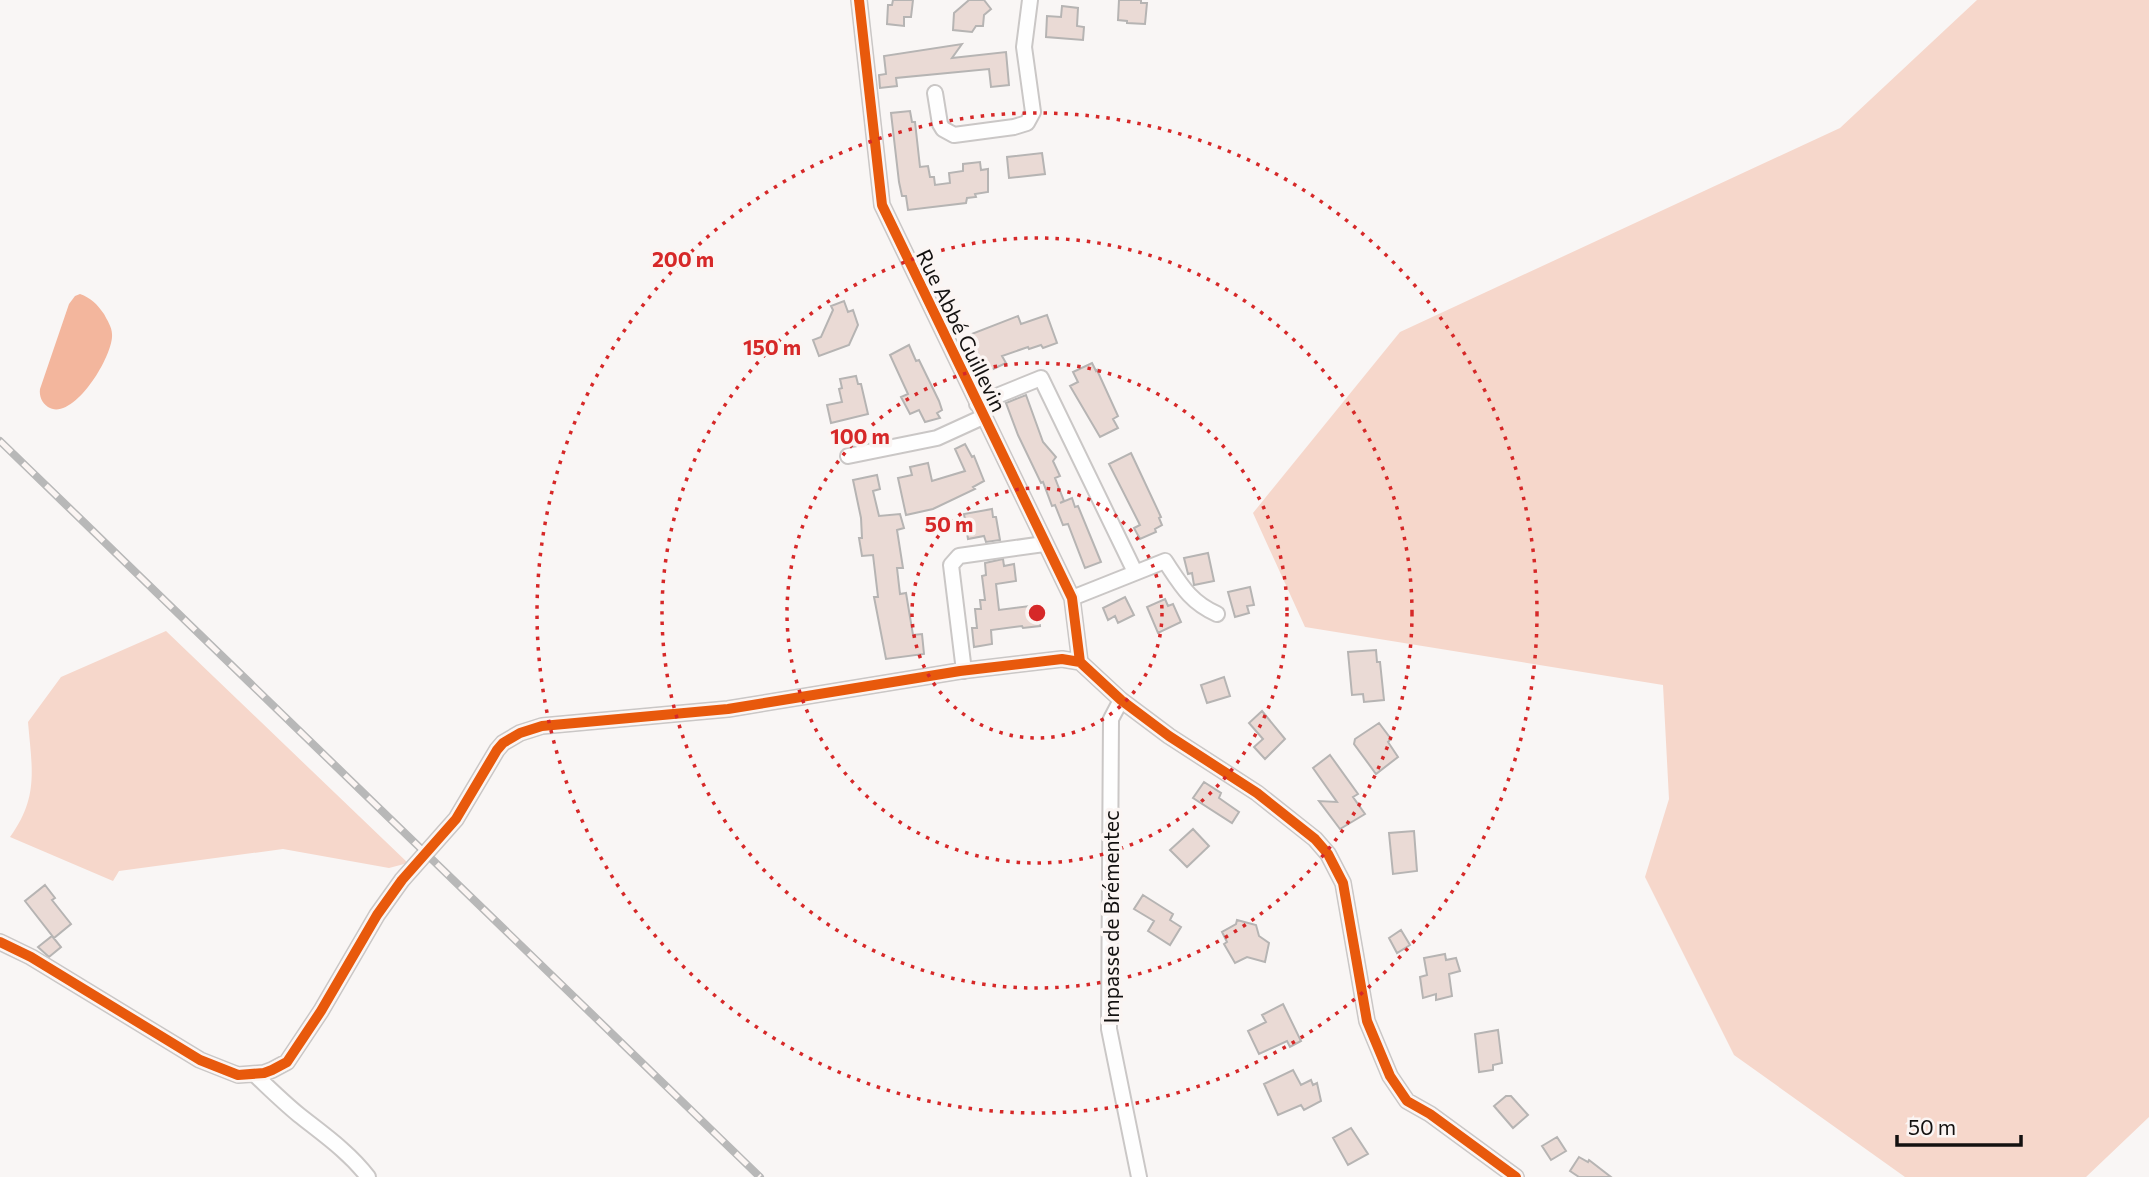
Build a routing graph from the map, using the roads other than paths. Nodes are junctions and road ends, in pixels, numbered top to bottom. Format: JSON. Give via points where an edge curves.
{"nodes":[{"id":1,"x":859,"y":0,"type":"edge"},
{"id":2,"x":1030,"y":0,"type":"edge"},
{"id":3,"x":935,"y":93,"type":"dead end"},
{"id":4,"x":980,"y":410,"type":"junction"},
{"id":5,"x":848,"y":456,"type":"dead end"},
{"id":6,"x":1044,"y":544,"type":"junction"},
{"id":7,"x":1135,"y":572,"type":"junction"},
{"id":8,"x":1072,"y":598,"type":"junction"},
{"id":9,"x":1217,"y":614,"type":"dead end"},
{"id":10,"x":1080,"y":662,"type":"junction"},
{"id":11,"x":964,"y":671,"type":"junction"},
{"id":12,"x":1121,"y":700,"type":"junction"},
{"id":13,"x":4,"y":944,"type":"edge"},
{"id":14,"x":254,"y":1074,"type":"junction"},
{"id":15,"x":368,"y":1177,"type":"edge"},
{"id":16,"x":1139,"y":1177,"type":"edge"},
{"id":17,"x":1516,"y":1177,"type":"edge"}],
"edges":[{"from":1,"to":4,"type":"street","name":"Rue Abbé Guillevin","via":[[882,205]]},
{"from":2,"to":3,"type":"street","via":[[1024,47],[1033,113],[1027,123],[954,135],[940,124]]},
{"from":4,"to":5,"type":"street","via":[[937,438]]},
{"from":4,"to":6,"type":"street","name":"Rue Abbé Guillevin"},
{"from":4,"to":7,"type":"street","via":[[1041,378]]},
{"from":6,"to":8,"type":"street","name":"Rue Abbé Guillevin"},
{"from":6,"to":11,"type":"street","via":[[959,556],[951,565]]},
{"from":7,"to":8,"type":"street"},
{"from":7,"to":9,"type":"street","via":[[1165,561],[1187,594]]},
{"from":8,"to":10,"type":"street","name":"Rue Abbé Guillevin"},
{"from":10,"to":11,"type":"street","via":[[1062,659]]},
{"from":10,"to":12,"type":"street"},
{"from":11,"to":14,"type":"street","via":[[728,709],[542,726],[509,739],[497,750],[456,819],[393,892],[287,1062]]},
{"from":12,"to":16,"type":"street","name":"Impasse de Brémentec","via":[[1111,719],[1109,1029]]},
{"from":12,"to":17,"type":"street","via":[[1306,829],[1328,854],[1343,883],[1367,1021],[1390,1076],[1407,1101]]},
{"from":13,"to":14,"type":"street","via":[[200,1060],[238,1074]]},
{"from":14,"to":15,"type":"street","via":[[337,1144]]}]}
